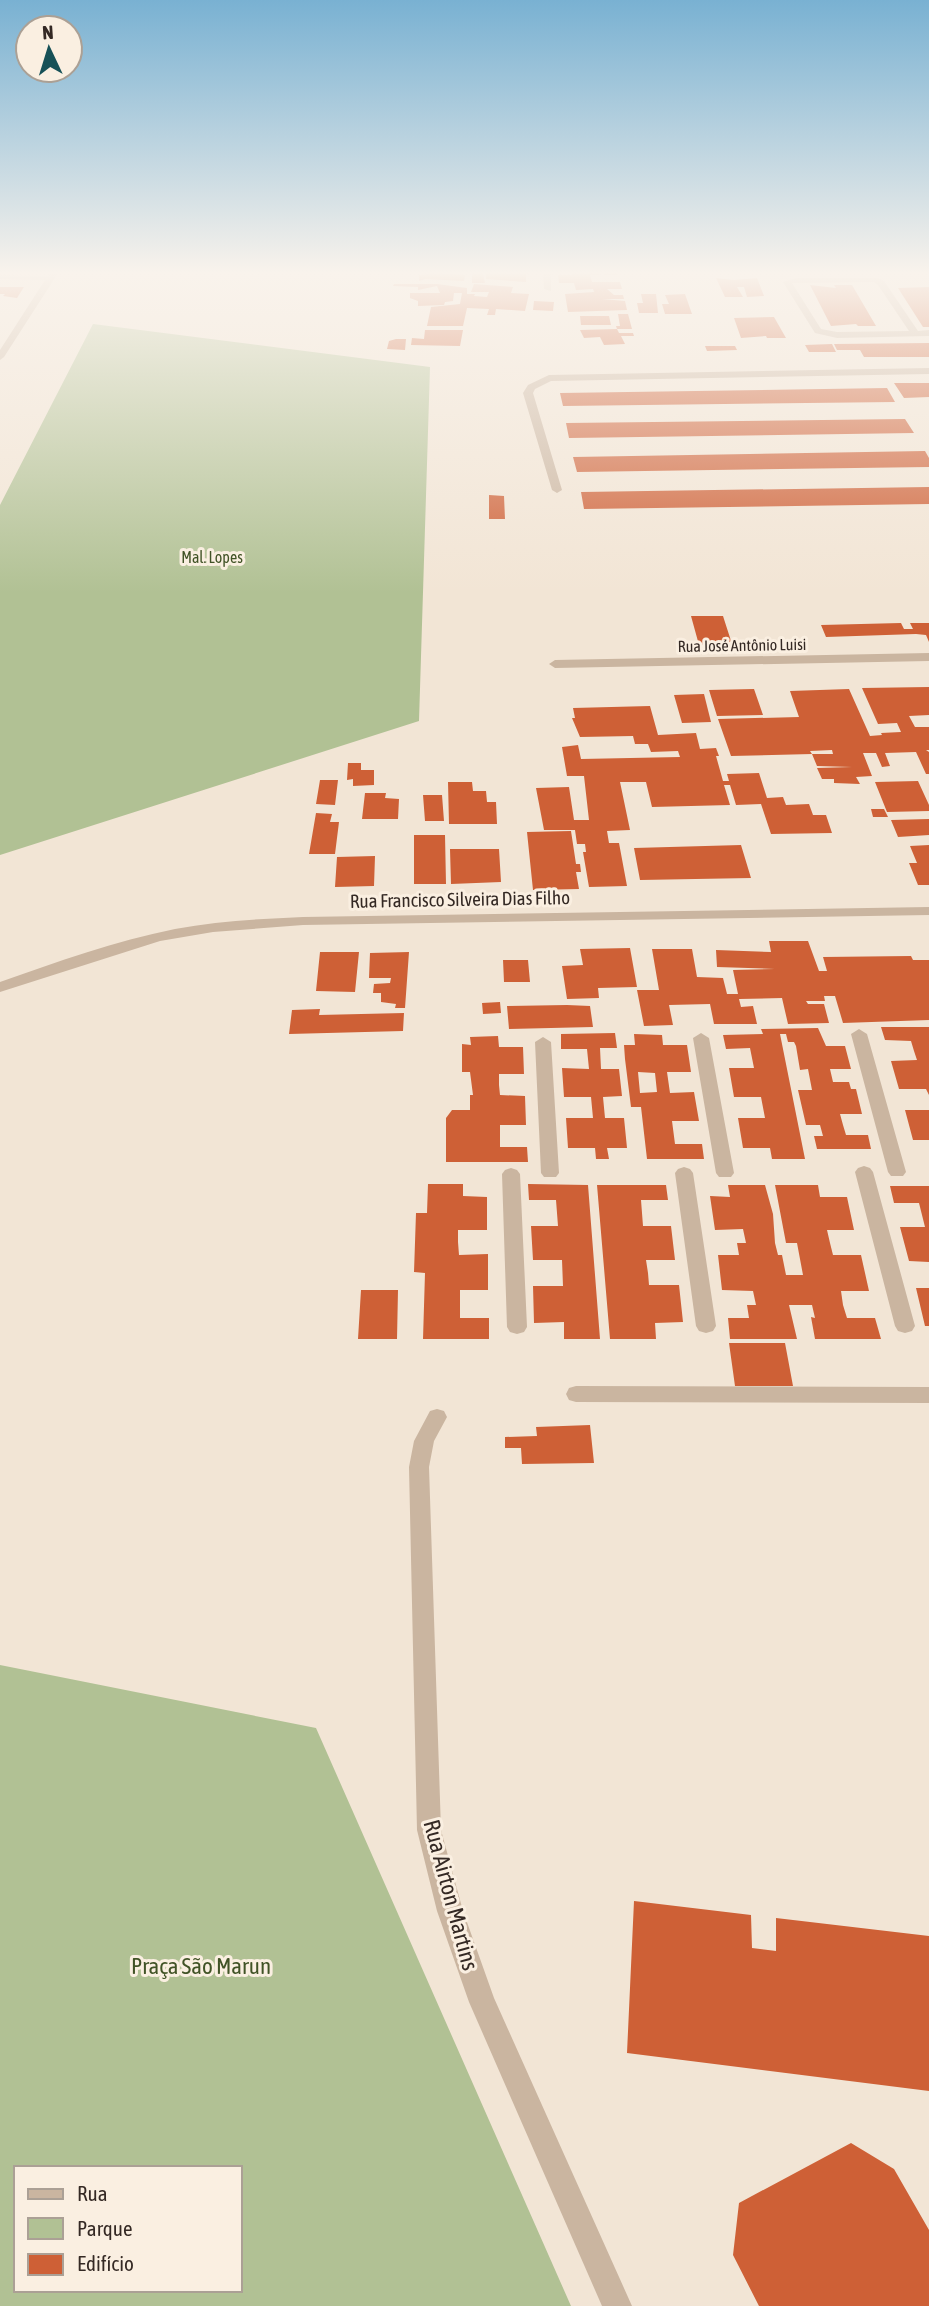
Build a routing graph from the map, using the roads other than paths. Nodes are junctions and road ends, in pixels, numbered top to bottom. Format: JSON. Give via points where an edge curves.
{"nodes":[{"id":1,"x":570,"y":378,"type":"edge"},
{"id":2,"x":557,"y":490,"type":"dead end"},
{"id":3,"x":929,"y":657,"type":"edge"},
{"id":4,"x":555,"y":664,"type":"dead end"},
{"id":5,"x":929,"y":911,"type":"edge"},
{"id":6,"x":0,"y":987,"type":"edge"},
{"id":7,"x":859,"y":1034,"type":"dead end"},
{"id":8,"x":701,"y":1038,"type":"dead end"},
{"id":9,"x":543,"y":1042,"type":"dead end"},
{"id":10,"x":725,"y":1172,"type":"dead end"},
{"id":11,"x":864,"y":1172,"type":"dead end"},
{"id":12,"x":897,"y":1172,"type":"dead end"},
{"id":13,"x":550,"y":1173,"type":"dead end"},
{"id":14,"x":684,"y":1173,"type":"dead end"},
{"id":15,"x":511,"y":1174,"type":"dead end"},
{"id":16,"x":905,"y":1325,"type":"dead end"},
{"id":17,"x":706,"y":1326,"type":"dead end"},
{"id":18,"x":517,"y":1327,"type":"dead end"},
{"id":19,"x":576,"y":1394,"type":"dead end"},
{"id":20,"x":929,"y":1395,"type":"edge"},
{"id":21,"x":437,"y":1417,"type":"dead end"},
{"id":22,"x":617,"y":2306,"type":"edge"}],
"edges":[{"from":1,"to":2,"type":"street","via":[[549,378],[528,393]]},
{"from":3,"to":4,"type":"street","name":"Rua José Antônio Luisi"},
{"from":5,"to":6,"type":"street","name":"Rua Francisco Silveira Dias Filho","via":[[246,925],[161,936]]},
{"from":7,"to":12,"type":"street"},
{"from":8,"to":10,"type":"street"},
{"from":9,"to":13,"type":"street"},
{"from":11,"to":16,"type":"street"},
{"from":14,"to":17,"type":"street"},
{"from":15,"to":18,"type":"street"},
{"from":19,"to":20,"type":"street"},
{"from":21,"to":22,"type":"street","name":"Rua Airton Martins","via":[[424,1441],[419,1467],[429,1830],[450,1911],[482,2002]]}]}
